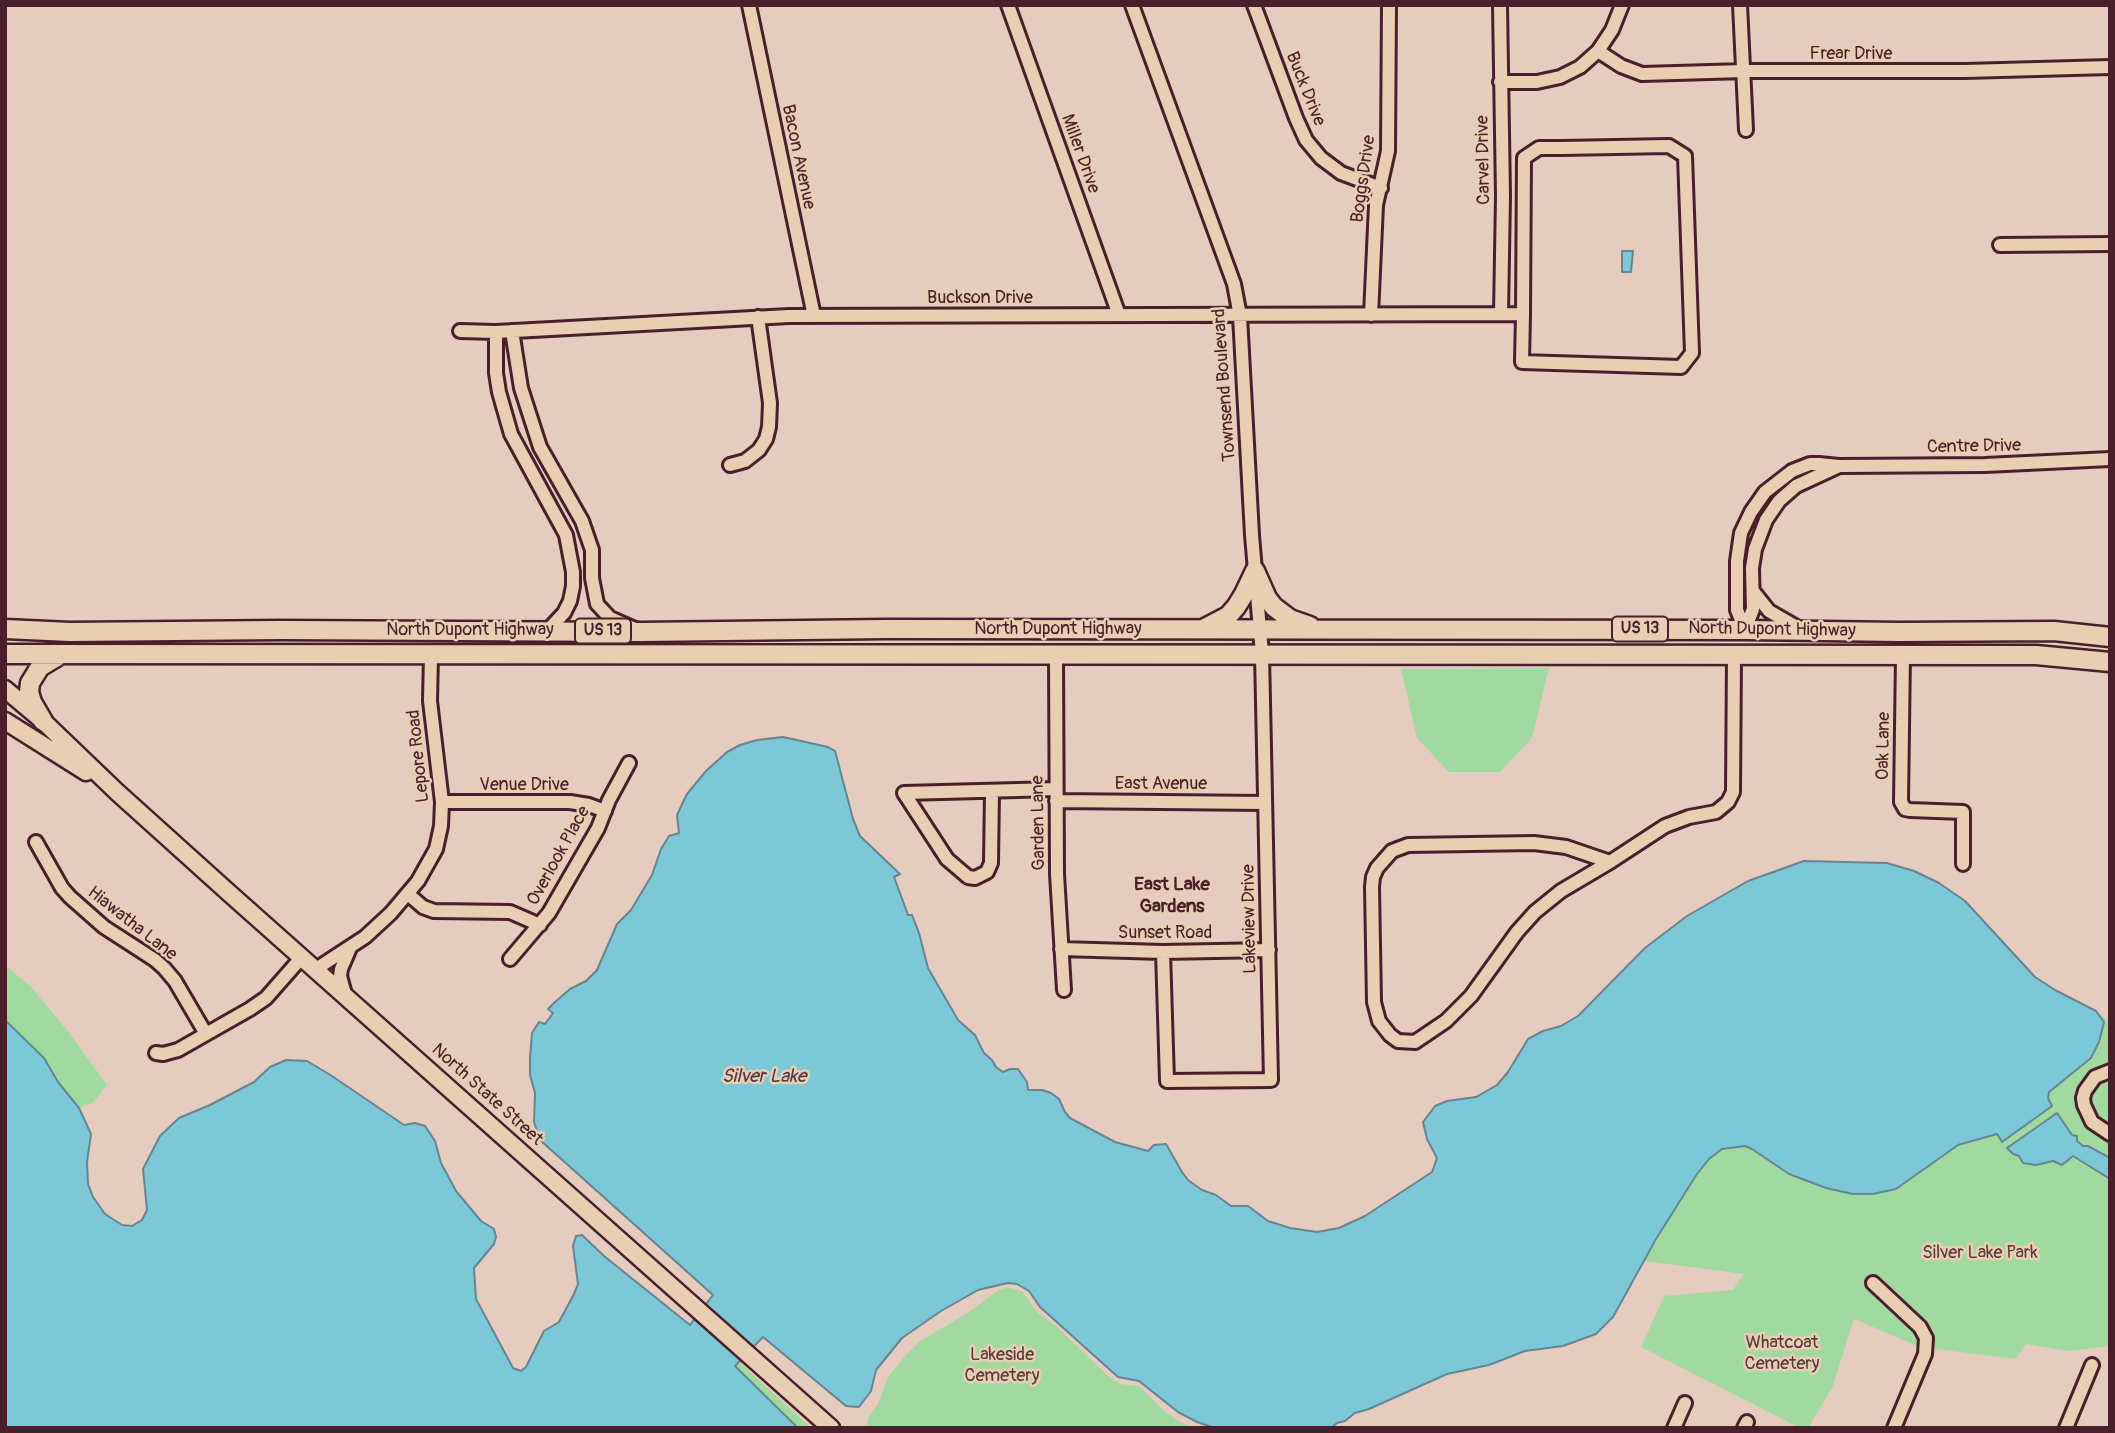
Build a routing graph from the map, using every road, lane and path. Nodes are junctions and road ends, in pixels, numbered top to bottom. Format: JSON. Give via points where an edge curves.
{"nodes":[{"id":1,"x":749,"y":5,"type":"edge"},
{"id":2,"x":1008,"y":5,"type":"edge"},
{"id":3,"x":1132,"y":5,"type":"edge"},
{"id":4,"x":1254,"y":5,"type":"edge"},
{"id":5,"x":1389,"y":5,"type":"edge"},
{"id":6,"x":1500,"y":5,"type":"edge"},
{"id":7,"x":1622,"y":5,"type":"edge"},
{"id":8,"x":1741,"y":5,"type":"edge"},
{"id":9,"x":1598,"y":51,"type":"junction"},
{"id":10,"x":2110,"y":67,"type":"edge"},
{"id":11,"x":1744,"y":71,"type":"junction"},
{"id":12,"x":1500,"y":82,"type":"junction"},
{"id":13,"x":1746,"y":130,"type":"dead end"},
{"id":14,"x":1381,"y":188,"type":"junction"},
{"id":15,"x":1503,"y":196,"type":"junction"},
{"id":16,"x":1523,"y":199,"type":"junction"},
{"id":17,"x":2110,"y":244,"type":"edge"},
{"id":18,"x":2000,"y":245,"type":"dead end"},
{"id":19,"x":1501,"y":314,"type":"junction"},
{"id":20,"x":1523,"y":314,"type":"junction"},
{"id":21,"x":1119,"y":315,"type":"junction"},
{"id":22,"x":1371,"y":315,"type":"junction"},
{"id":23,"x":814,"y":316,"type":"junction"},
{"id":24,"x":1240,"y":316,"type":"junction"},
{"id":25,"x":758,"y":317,"type":"junction"},
{"id":26,"x":460,"y":331,"type":"dead end"},
{"id":27,"x":512,"y":331,"type":"junction"},
{"id":28,"x":496,"y":332,"type":"junction"},
{"id":29,"x":545,"y":456,"type":"junction"},
{"id":30,"x":2110,"y":459,"type":"edge"},
{"id":31,"x":730,"y":465,"type":"dead end"},
{"id":32,"x":528,"y":466,"type":"junction"},
{"id":33,"x":1839,"y":466,"type":"junction"},
{"id":34,"x":1255,"y":571,"type":"junction"},
{"id":35,"x":1753,"y":591,"type":"junction"},
{"id":36,"x":5,"y":629,"type":"edge"},
{"id":37,"x":1202,"y":629,"type":"junction"},
{"id":38,"x":1260,"y":629,"type":"junction"},
{"id":39,"x":1320,"y":629,"type":"junction"},
{"id":40,"x":1745,"y":629,"type":"junction"},
{"id":41,"x":548,"y":630,"type":"junction"},
{"id":42,"x":480,"y":631,"type":"junction"},
{"id":43,"x":704,"y":631,"type":"junction"},
{"id":44,"x":1803,"y":631,"type":"junction"},
{"id":45,"x":1986,"y":631,"type":"junction"},
{"id":46,"x":70,"y":632,"type":"junction"},
{"id":47,"x":641,"y":632,"type":"junction"},
{"id":48,"x":2110,"y":636,"type":"edge"},
{"id":49,"x":638,"y":653,"type":"junction"},
{"id":50,"x":10,"y":654,"type":"edge"},
{"id":51,"x":62,"y":654,"type":"junction"},
{"id":52,"x":1262,"y":654,"type":"junction"},
{"id":53,"x":431,"y":655,"type":"junction"},
{"id":54,"x":1056,"y":655,"type":"junction"},
{"id":55,"x":1903,"y":655,"type":"junction"},
{"id":56,"x":1704,"y":656,"type":"junction"},
{"id":57,"x":1734,"y":656,"type":"junction"},
{"id":58,"x":2110,"y":662,"type":"edge"},
{"id":59,"x":5,"y":690,"type":"edge"},
{"id":60,"x":5,"y":721,"type":"edge"},
{"id":61,"x":43,"y":721,"type":"junction"},
{"id":62,"x":629,"y":763,"type":"dead end"},
{"id":63,"x":992,"y":791,"type":"junction"},
{"id":64,"x":117,"y":792,"type":"junction"},
{"id":65,"x":1056,"y":795,"type":"junction"},
{"id":66,"x":442,"y":802,"type":"junction"},
{"id":67,"x":1265,"y":803,"type":"junction"},
{"id":68,"x":605,"y":811,"type":"junction"},
{"id":69,"x":36,"y":842,"type":"dead end"},
{"id":70,"x":1610,"y":862,"type":"junction"},
{"id":71,"x":1963,"y":864,"type":"dead end"},
{"id":72,"x":408,"y":894,"type":"junction"},
{"id":73,"x":540,"y":925,"type":"junction"},
{"id":74,"x":350,"y":947,"type":"junction"},
{"id":75,"x":1061,"y":949,"type":"junction"},
{"id":76,"x":1269,"y":950,"type":"junction"},
{"id":77,"x":1163,"y":951,"type":"junction"},
{"id":78,"x":302,"y":957,"type":"junction"},
{"id":79,"x":510,"y":959,"type":"dead end"},
{"id":80,"x":316,"y":969,"type":"junction"},
{"id":81,"x":1064,"y":990,"type":"dead end"},
{"id":82,"x":345,"y":994,"type":"junction"},
{"id":83,"x":206,"y":1034,"type":"junction"},
{"id":84,"x":156,"y":1053,"type":"dead end"},
{"id":85,"x":2110,"y":1071,"type":"edge"},
{"id":86,"x":2110,"y":1134,"type":"edge"},
{"id":87,"x":1873,"y":1283,"type":"dead end"},
{"id":88,"x":2092,"y":1365,"type":"dead end"},
{"id":89,"x":1685,"y":1403,"type":"dead end"},
{"id":90,"x":831,"y":1428,"type":"edge"},
{"id":91,"x":1674,"y":1428,"type":"edge"},
{"id":92,"x":1894,"y":1428,"type":"edge"},
{"id":93,"x":2066,"y":1428,"type":"edge"}],
"edges":[{"from":1,"to":23,"type":"street","name":"Bacon Avenue"},
{"from":2,"to":21,"type":"street","name":"Miller Drive"},
{"from":3,"to":24,"type":"street","name":"Townsend Boulevard","via":[[1234,284]]},
{"from":4,"to":14,"type":"street","name":"Buck Drive","via":[[1306,140],[1341,173]]},
{"from":5,"to":14,"type":"street","name":"Boggs Drive","via":[[1388,151]]},
{"from":6,"to":12,"type":"street","name":"Carvel Drive"},
{"from":7,"to":9,"type":"street"},
{"from":8,"to":11,"type":"street"},
{"from":9,"to":11,"type":"street","name":"Frear Drive","via":[[1642,74]]},
{"from":9,"to":12,"type":"street","via":[[1560,77]]},
{"from":10,"to":11,"type":"street","name":"Frear Drive"},
{"from":11,"to":13,"type":"street"},
{"from":12,"to":15,"type":"street","name":"Carvel Drive"},
{"from":14,"to":22,"type":"street","name":"Boggs Drive"},
{"from":15,"to":16,"type":"street"},
{"from":15,"to":19,"type":"street","name":"Carvel Drive"},
{"from":16,"to":20,"type":"street"},
{"from":16,"to":20,"type":"street","via":[[1524,158],[1539,148],[1670,146],[1685,156],[1692,353],[1681,367],[1522,362]]},
{"from":17,"to":18,"type":"street"},
{"from":19,"to":20,"type":"street","name":"Buckson Drive"},
{"from":19,"to":22,"type":"street","name":"Buckson Drive"},
{"from":21,"to":23,"type":"street","name":"Buckson Drive"},
{"from":21,"to":24,"type":"street","name":"Buckson Drive"},
{"from":22,"to":24,"type":"street","name":"Buckson Drive"},
{"from":23,"to":25,"type":"street","name":"Buckson Drive"},
{"from":24,"to":34,"type":"street","name":"Townsend Boulevard"},
{"from":25,"to":27,"type":"street","name":"Buckson Drive"},
{"from":25,"to":31,"type":"street","via":[[769,427],[759,450]]},
{"from":26,"to":28,"type":"street","name":"Buckson Drive"},
{"from":27,"to":28,"type":"street","name":"Buckson Drive"},
{"from":27,"to":29,"type":"street","via":[[521,388]]},
{"from":28,"to":32,"type":"street","via":[[499,392],[511,434]]},
{"from":29,"to":32,"type":"street"},
{"from":29,"to":47,"type":"street","via":[[582,521],[592,550],[597,604],[610,618]]},
{"from":30,"to":33,"type":"street","name":"Centre Drive"},
{"from":32,"to":41,"type":"street","via":[[566,535],[573,572],[570,601]]},
{"from":33,"to":35,"type":"street","name":"Centre Drive","via":[[1796,486],[1772,510],[1755,550]]},
{"from":33,"to":40,"type":"street","name":"Centre Drive","via":[[1810,464],[1792,471],[1765,492],[1751,512],[1741,533],[1737,561],[1737,610]]},
{"from":34,"to":37,"type":"highway","via":[[1228,616]]},
{"from":34,"to":38,"type":"street","name":"Townsend Boulevard"},
{"from":34,"to":39,"type":"highway","via":[[1274,607],[1290,619]]},
{"from":35,"to":40,"type":"street","name":"Centre Drive","via":[[1753,609]]},
{"from":35,"to":44,"type":"street","via":[[1769,611]]},
{"from":36,"to":46,"type":"highway","name":"North Dupont Highway","number":"US 13"},
{"from":37,"to":38,"type":"highway","name":"North Dupont Highway","number":"US 13"},
{"from":37,"to":43,"type":"highway","name":"North Dupont Highway","number":"US 13"},
{"from":38,"to":39,"type":"highway","name":"North Dupont Highway","number":"US 13"},
{"from":38,"to":52,"type":"street","name":"Townsend Boulevard"},
{"from":39,"to":40,"type":"highway","name":"North Dupont Highway","number":"US 13"},
{"from":40,"to":44,"type":"highway","name":"North Dupont Highway","number":"US 13"},
{"from":40,"to":56,"type":"highway","via":[[1731,645]]},
{"from":41,"to":42,"type":"highway","name":"North Dupont Highway","number":"US 13"},
{"from":41,"to":47,"type":"highway","name":"North Dupont Highway","number":"US 13"},
{"from":42,"to":46,"type":"highway","name":"North Dupont Highway","number":"US 13"},
{"from":42,"to":53,"type":"highway","via":[[441,643]]},
{"from":43,"to":47,"type":"highway","name":"North Dupont Highway","number":"US 13"},
{"from":43,"to":49,"type":"highway","via":[[692,646],[654,646]]},
{"from":44,"to":45,"type":"highway","name":"North Dupont Highway","number":"US 13"},
{"from":44,"to":57,"type":"highway","via":[[1751,643]]},
{"from":45,"to":48,"type":"highway","name":"North Dupont Highway","number":"US 13"},
{"from":45,"to":55,"type":"highway","via":[[1980,644],[1915,647]]},
{"from":46,"to":50,"type":"highway","via":[[23,640]]},
{"from":49,"to":53,"type":"highway","name":"North Dupont Highway","number":"US 13"},
{"from":49,"to":54,"type":"highway","name":"North Dupont Highway","number":"US 13"},
{"from":50,"to":51,"type":"highway","name":"North Dupont Highway","number":"US 13"},
{"from":51,"to":53,"type":"highway","name":"North Dupont Highway","number":"US 13"},
{"from":51,"to":61,"type":"highway","via":[[40,667],[30,682],[32,702]]},
{"from":52,"to":54,"type":"highway","name":"North Dupont Highway","number":"US 13"},
{"from":52,"to":56,"type":"highway","name":"North Dupont Highway","number":"US 13"},
{"from":52,"to":67,"type":"street","name":"Lakeview Drive"},
{"from":53,"to":66,"type":"street","name":"Lepore Road","via":[[430,701]]},
{"from":54,"to":65,"type":"street","name":"Garden Lane"},
{"from":55,"to":57,"type":"highway","name":"North Dupont Highway","number":"US 13"},
{"from":55,"to":58,"type":"highway","name":"North Dupont Highway","number":"US 13","via":[[2036,655]]},
{"from":55,"to":71,"type":"street","name":"Oak Lane","via":[[1901,802],[1910,810],[1963,812]]},
{"from":56,"to":57,"type":"highway","name":"North Dupont Highway","number":"US 13"},
{"from":57,"to":70,"type":"street","via":[[1732,792],[1728,802],[1716,812],[1665,826]]},
{"from":59,"to":61,"type":"main road","name":"North State Street"},
{"from":60,"to":64,"type":"main road","name":"North State Street"},
{"from":61,"to":64,"type":"main road","name":"North State Street"},
{"from":62,"to":68,"type":"street","name":"Overlook Place"},
{"from":63,"to":63,"type":"street","name":"East Avenue","via":[[991,863],[988,872],[968,877],[947,859],[904,793]]},
{"from":63,"to":65,"type":"street","name":"East Avenue"},
{"from":64,"to":78,"type":"main road","name":"North State Street"},
{"from":65,"to":67,"type":"street","name":"East Avenue"},
{"from":65,"to":75,"type":"street","name":"Garden Lane"},
{"from":66,"to":68,"type":"street","name":"Venue Drive","via":[[570,802]]},
{"from":66,"to":72,"type":"street","name":"Lepore Road","via":[[436,849]]},
{"from":67,"to":76,"type":"street","name":"Lakeview Drive"},
{"from":68,"to":73,"type":"street","name":"Overlook Place"},
{"from":69,"to":83,"type":"street","name":"Hiawatha Lane","via":[[70,897],[164,968]]},
{"from":70,"to":70,"type":"street","via":[[1535,912],[1471,996],[1427,1035],[1405,1043],[1383,1027],[1374,1002],[1372,887],[1377,867],[1391,852],[1417,844],[1534,843],[1566,847]]},
{"from":72,"to":73,"type":"street","via":[[434,911],[510,912]]},
{"from":72,"to":74,"type":"street","name":"Lepore Road"},
{"from":73,"to":79,"type":"street","name":"Overlook Place"},
{"from":74,"to":80,"type":"street","name":"Lepore Road"},
{"from":74,"to":82,"type":"street","via":[[340,976]]},
{"from":75,"to":77,"type":"street","name":"Sunset Road"},
{"from":75,"to":81,"type":"street","name":"Garden Lane"},
{"from":76,"to":77,"type":"street","name":"Sunset Road"},
{"from":76,"to":77,"type":"street","name":"Lakeview Drive","via":[[1271,1080],[1167,1081]]},
{"from":78,"to":80,"type":"main road","name":"North State Street"},
{"from":78,"to":83,"type":"street","via":[[266,998]]},
{"from":80,"to":82,"type":"main road","name":"North State Street"},
{"from":82,"to":90,"type":"main road","name":"North State Street"},
{"from":83,"to":84,"type":"street","via":[[178,1050]]},
{"from":85,"to":86,"type":"street","via":[[2095,1077],[2083,1098],[2092,1122]]},
{"from":87,"to":92,"type":"street","via":[[1926,1338]]},
{"from":88,"to":93,"type":"street"},
{"from":89,"to":91,"type":"street"}]}
